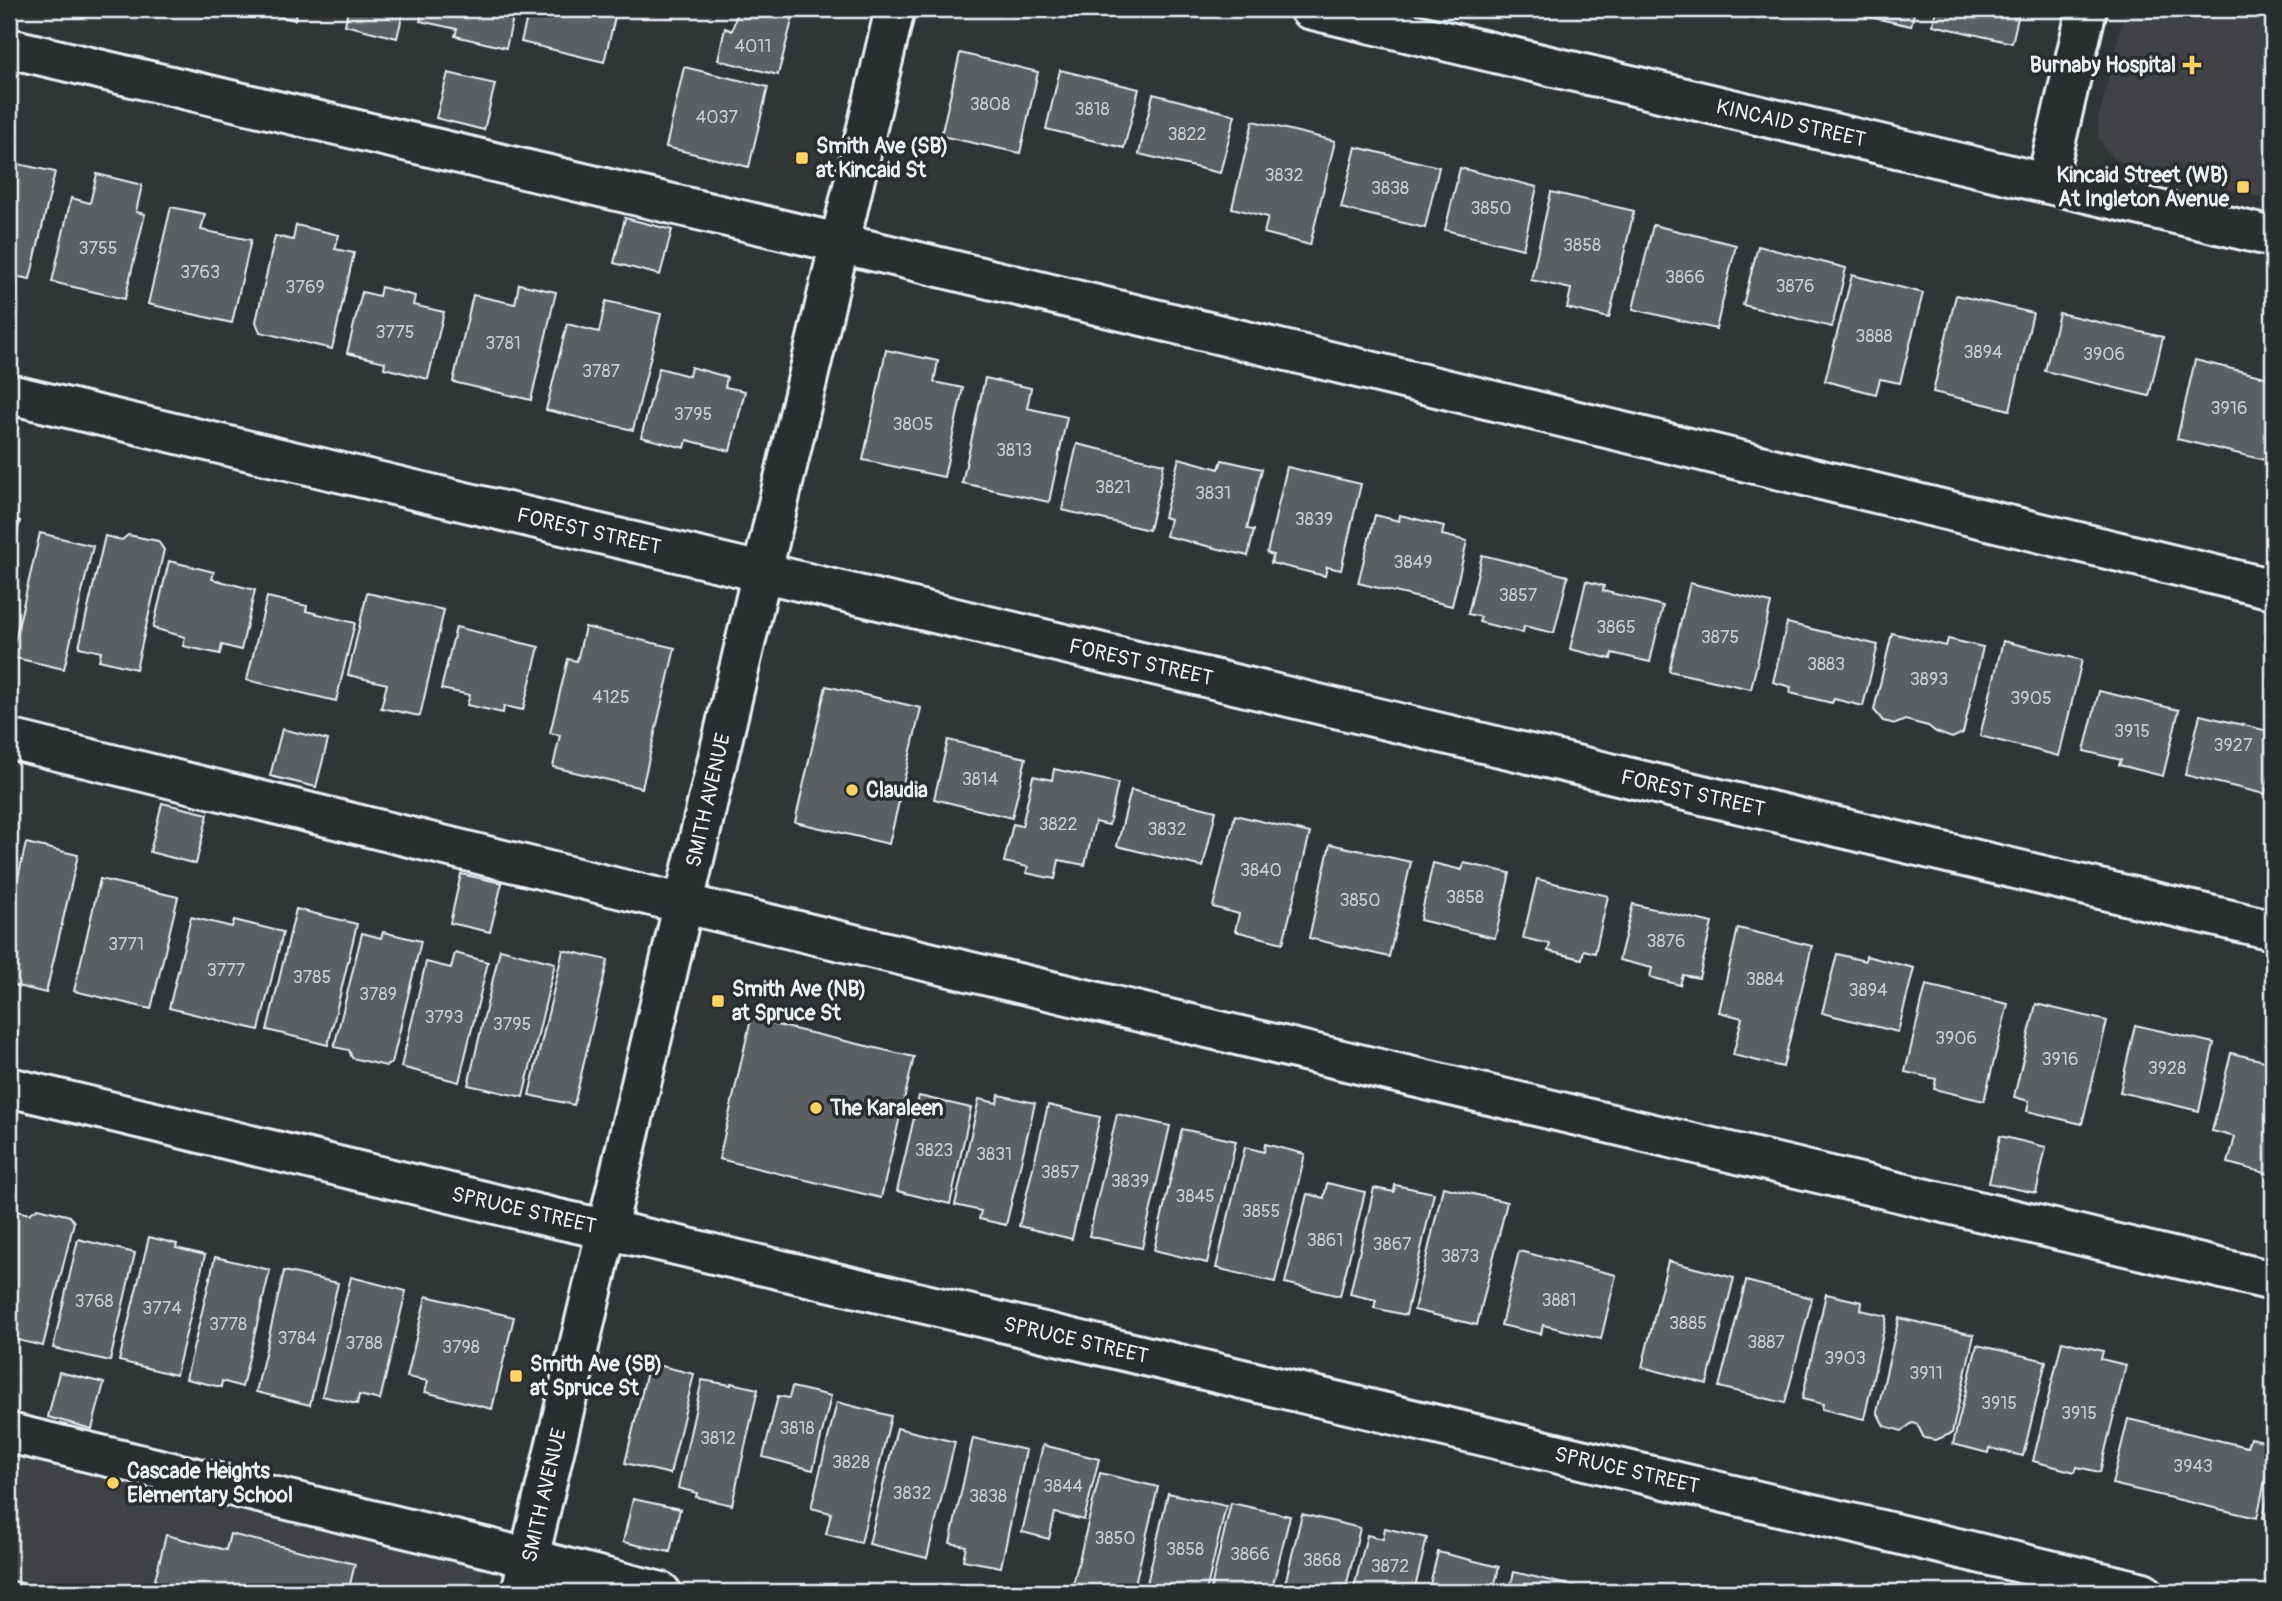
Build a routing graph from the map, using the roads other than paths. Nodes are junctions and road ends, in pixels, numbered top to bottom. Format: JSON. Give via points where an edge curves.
{"nodes":[{"id":1,"x":895,"y":9,"type":"edge"},
{"id":2,"x":1310,"y":9,"type":"edge"},
{"id":3,"x":2087,"y":9,"type":"edge"},
{"id":4,"x":9,"y":47,"type":"edge"},
{"id":5,"x":2046,"y":183,"type":"junction"},
{"id":6,"x":2273,"y":237,"type":"edge"},
{"id":7,"x":841,"y":244,"type":"junction"},
{"id":8,"x":9,"y":394,"type":"edge"},
{"id":9,"x":762,"y":574,"type":"junction"},
{"id":10,"x":2273,"y":589,"type":"edge"},
{"id":11,"x":9,"y":739,"type":"edge"},
{"id":12,"x":684,"y":903,"type":"junction"},
{"id":13,"x":2273,"y":930,"type":"edge"},
{"id":14,"x":9,"y":1087,"type":"edge"},
{"id":15,"x":607,"y":1230,"type":"junction"},
{"id":16,"x":2273,"y":1281,"type":"edge"},
{"id":17,"x":9,"y":1433,"type":"edge"},
{"id":18,"x":525,"y":1576,"type":"edge"},
{"id":19,"x":661,"y":1592,"type":"edge"},
{"id":20,"x":2143,"y":1592,"type":"edge"}],
"edges":[{"from":1,"to":7,"type":"street","name":"SMITH AVENUE"},
{"from":2,"to":5,"type":"street","name":"KINCAID STREET"},
{"from":3,"to":5,"type":"street"},
{"from":4,"to":7,"type":"street"},
{"from":5,"to":6,"type":"street","name":"KINCAID STREET"},
{"from":7,"to":9,"type":"street","name":"SMITH AVENUE"},
{"from":7,"to":10,"type":"street"},
{"from":8,"to":9,"type":"street","name":"FOREST STREET"},
{"from":9,"to":12,"type":"street","name":"SMITH AVENUE"},
{"from":9,"to":13,"type":"street","name":"FOREST STREET"},
{"from":11,"to":12,"type":"street"},
{"from":12,"to":15,"type":"street","name":"SMITH AVENUE"},
{"from":12,"to":16,"type":"street"},
{"from":14,"to":15,"type":"street","name":"SPRUCE STREET"},
{"from":15,"to":18,"type":"street","name":"SMITH AVENUE"},
{"from":15,"to":20,"type":"street","name":"SPRUCE STREET"},
{"from":17,"to":18,"type":"street","via":[[488,1548]]},
{"from":18,"to":19,"type":"street"}]}
